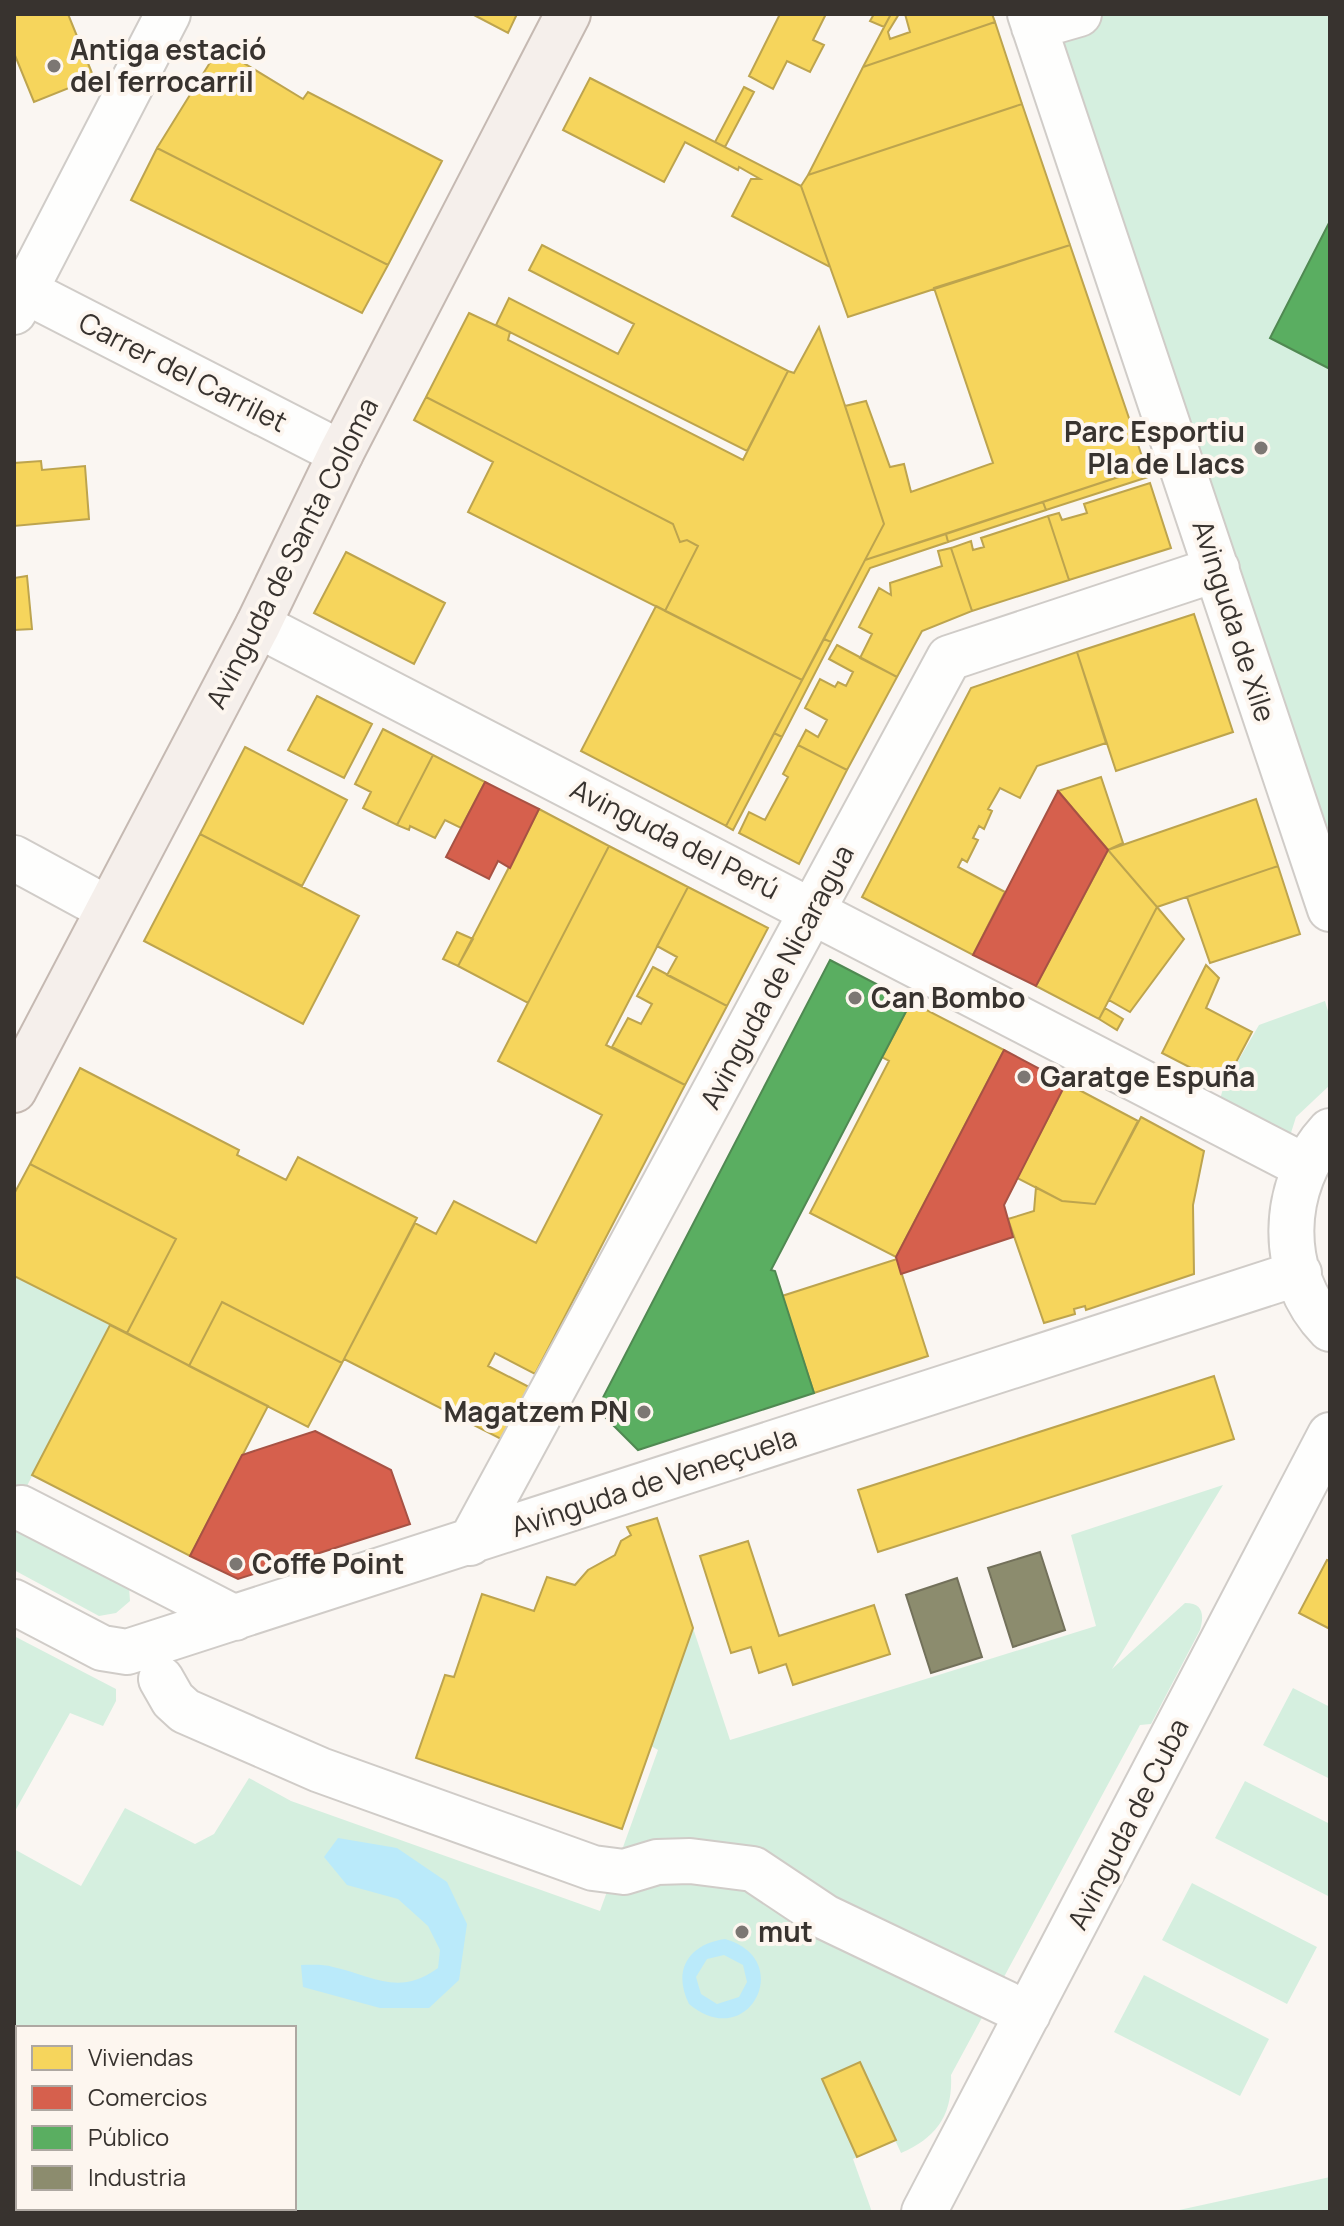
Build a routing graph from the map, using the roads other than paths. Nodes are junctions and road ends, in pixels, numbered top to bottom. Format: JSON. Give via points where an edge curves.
{"nodes":[{"id":1,"x":168,"y":14,"type":"edge"},
{"id":2,"x":568,"y":14,"type":"edge"},
{"id":3,"x":1079,"y":14,"type":"edge"},
{"id":4,"x":1032,"y":21,"type":"edge"},
{"id":5,"x":20,"y":302,"type":"edge"},
{"id":6,"x":341,"y":453,"type":"junction"},
{"id":7,"x":1217,"y":569,"type":"junction"},
{"id":8,"x":258,"y":625,"type":"junction"},
{"id":9,"x":14,"y":858,"type":"edge"},
{"id":10,"x":108,"y":909,"type":"junction"},
{"id":11,"x":1330,"y":909,"type":"edge"},
{"id":12,"x":814,"y":910,"type":"junction"},
{"id":13,"x":14,"y":1090,"type":"edge"},
{"id":14,"x":1330,"y":1131,"type":"edge"},
{"id":15,"x":1304,"y":1166,"type":"junction"},
{"id":16,"x":1299,"y":1273,"type":"junction"},
{"id":17,"x":1330,"y":1329,"type":"edge"},
{"id":18,"x":1330,"y":1435,"type":"edge"},
{"id":19,"x":21,"y":1508,"type":"dead end"},
{"id":20,"x":470,"y":1543,"type":"junction"},
{"id":21,"x":14,"y":1602,"type":"edge"},
{"id":22,"x":235,"y":1618,"type":"junction"},
{"id":23,"x":161,"y":1679,"type":"dead end"},
{"id":24,"x":1028,"y":2014,"type":"junction"},
{"id":25,"x":924,"y":2212,"type":"edge"}],
"edges":[{"from":1,"to":5,"type":"street"},
{"from":2,"to":6,"type":"main road","name":"Avinguda de Santa Coloma"},
{"from":3,"to":4,"type":"street"},
{"from":4,"to":7,"type":"street","name":"Avinguda de Xile"},
{"from":5,"to":6,"type":"street","name":"Carrer del Carrilet"},
{"from":6,"to":8,"type":"main road","name":"Avinguda de Santa Coloma"},
{"from":7,"to":11,"type":"street","name":"Avinguda de Xile"},
{"from":7,"to":12,"type":"street","name":"Avinguda de Nicaragua","via":[[949,658]]},
{"from":8,"to":10,"type":"main road","name":"Avinguda de Santa Coloma"},
{"from":8,"to":12,"type":"street","name":"Avinguda del Perú"},
{"from":9,"to":10,"type":"street"},
{"from":10,"to":13,"type":"main road","name":"Avinguda de Santa Coloma"},
{"from":12,"to":15,"type":"street","name":"Avinguda del Perú"},
{"from":12,"to":20,"type":"street","name":"Avinguda de Nicaragua"},
{"from":14,"to":15,"type":"street"},
{"from":15,"to":16,"type":"street","via":[[1291,1212]]},
{"from":16,"to":17,"type":"street"},
{"from":16,"to":20,"type":"street","name":"Avinguda de Veneçuela"},
{"from":18,"to":24,"type":"street","name":"Avinguda de Cuba"},
{"from":19,"to":22,"type":"street"},
{"from":20,"to":22,"type":"street","name":"Avinguda de Veneçuela"},
{"from":21,"to":22,"type":"street","name":"Avinguda de Veneçuela","via":[[102,1648],[127,1652]]},
{"from":23,"to":24,"type":"street","via":[[185,1711],[293,1759],[593,1868],[624,1872],[657,1862],[690,1861],[753,1869],[825,1917]]},
{"from":24,"to":25,"type":"street","name":"Avinguda de Cuba"}]}
